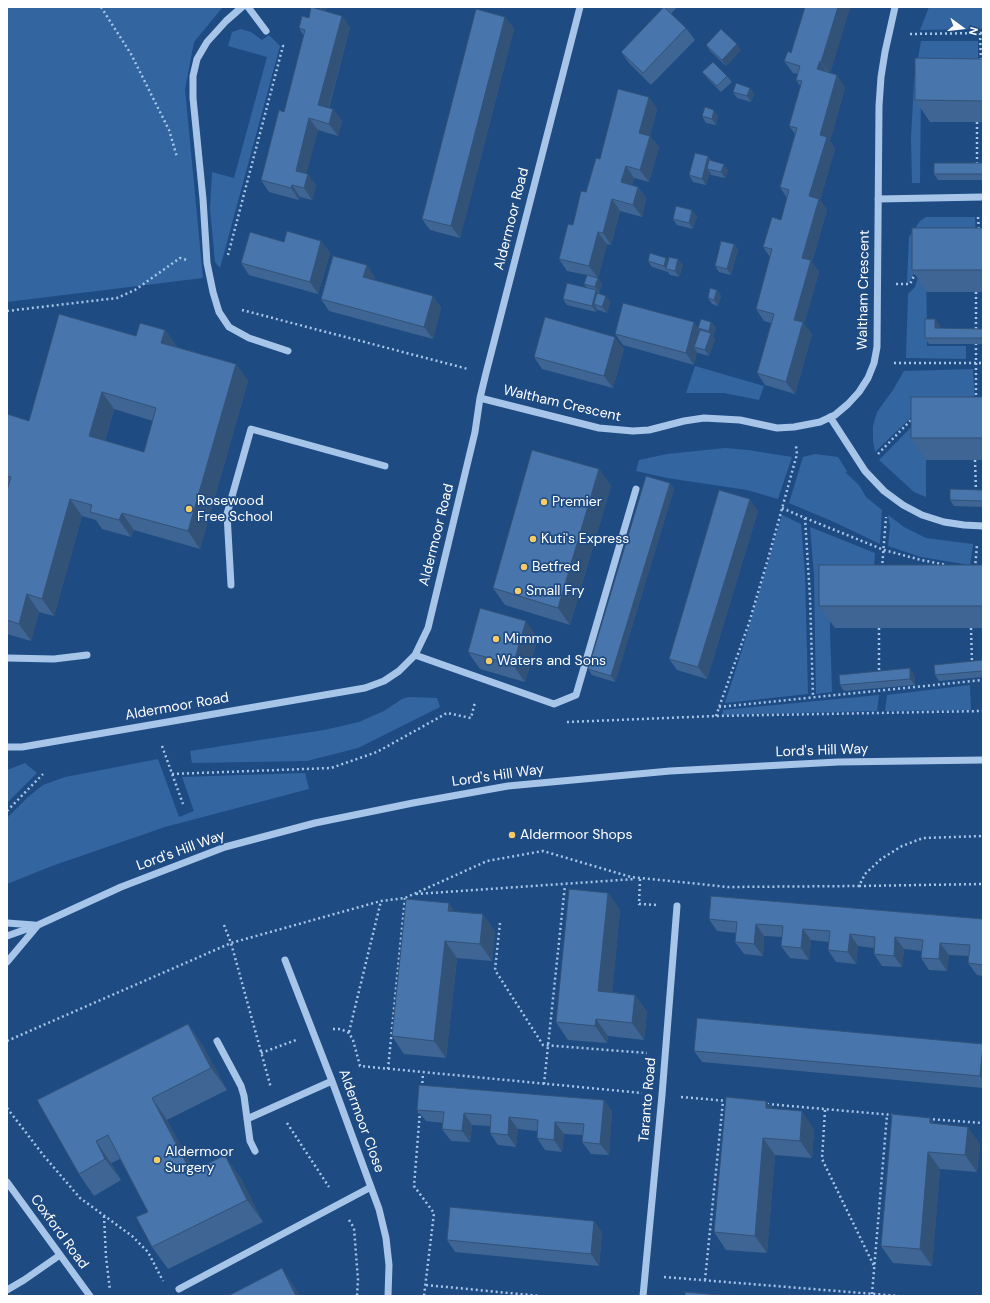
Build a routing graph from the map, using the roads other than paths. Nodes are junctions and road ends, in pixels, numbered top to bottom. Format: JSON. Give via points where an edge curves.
{"nodes":[{"id":1,"x":242,"y":7,"type":"edge"},
{"id":2,"x":248,"y":7,"type":"edge"},
{"id":3,"x":580,"y":7,"type":"edge"},
{"id":4,"x":896,"y":7,"type":"edge"},
{"id":5,"x":266,"y":31,"type":"road end"},
{"id":6,"x":980,"y":197,"type":"edge"},
{"id":7,"x":878,"y":199,"type":"junction"},
{"id":8,"x":288,"y":351,"type":"dead end"},
{"id":9,"x":480,"y":398,"type":"junction"},
{"id":10,"x":830,"y":417,"type":"junction"},
{"id":11,"x":385,"y":466,"type":"dead end"},
{"id":12,"x":636,"y":489,"type":"dead end"},
{"id":13,"x":980,"y":526,"type":"edge"},
{"id":14,"x":231,"y":585,"type":"dead end"},
{"id":15,"x":88,"y":655,"type":"dead end"},
{"id":16,"x":415,"y":655,"type":"junction"},
{"id":17,"x":7,"y":658,"type":"edge"},
{"id":18,"x":7,"y":747,"type":"edge"},
{"id":19,"x":983,"y":760,"type":"edge"},
{"id":20,"x":677,"y":906,"type":"road end"},
{"id":21,"x":7,"y":923,"type":"edge"},
{"id":22,"x":38,"y":925,"type":"junction"},
{"id":23,"x":7,"y":936,"type":"edge"},
{"id":24,"x":285,"y":960,"type":"dead end"},
{"id":25,"x":7,"y":962,"type":"edge"},
{"id":26,"x":217,"y":1041,"type":"dead end"},
{"id":27,"x":332,"y":1081,"type":"junction"},
{"id":28,"x":247,"y":1119,"type":"junction"},
{"id":29,"x":255,"y":1151,"type":"dead end"},
{"id":30,"x":7,"y":1182,"type":"edge"},
{"id":31,"x":372,"y":1187,"type":"junction"},
{"id":32,"x":60,"y":1255,"type":"junction"},
{"id":33,"x":179,"y":1289,"type":"road end"},
{"id":34,"x":7,"y":1290,"type":"edge"},
{"id":35,"x":90,"y":1296,"type":"edge"},
{"id":36,"x":388,"y":1296,"type":"edge"},
{"id":37,"x":643,"y":1296,"type":"edge"}],
"edges":[{"from":1,"to":8,"type":"street","via":[[207,42],[193,76],[207,263],[219,312],[229,327],[249,338]]},
{"from":2,"to":5,"type":"street"},
{"from":3,"to":9,"type":"street","name":"Aldermoor Road"},
{"from":4,"to":7,"type":"street","name":"Waltham Crescent","via":[[881,77]]},
{"from":6,"to":7,"type":"street"},
{"from":7,"to":10,"type":"street","name":"Waltham Crescent","via":[[878,331],[874,363],[859,392]]},
{"from":9,"to":10,"type":"street","name":"Waltham Crescent","via":[[618,431],[648,430],[704,418],[740,420],[787,428],[820,422]]},
{"from":9,"to":16,"type":"street","name":"Aldermoor Road","via":[[475,432],[428,628]]},
{"from":10,"to":13,"type":"street","via":[[864,468],[882,488],[903,505],[922,516],[944,522]]},
{"from":11,"to":14,"type":"street","via":[[251,429],[227,514]]},
{"from":12,"to":16,"type":"street","via":[[576,695],[554,704]]},
{"from":15,"to":17,"type":"street","via":[[54,659]]},
{"from":16,"to":18,"type":"street","name":"Aldermoor Road","via":[[384,681],[364,688]]},
{"from":19,"to":22,"type":"street","name":"Lord's Hill Way","via":[[838,762],[670,771],[508,786],[420,801],[315,823],[225,847],[121,886]]},
{"from":20,"to":37,"type":"street","name":"Taranto Road"},
{"from":21,"to":22,"type":"street"},
{"from":22,"to":23,"type":"street","name":"Lord's Hill Way"},
{"from":22,"to":25,"type":"street","name":"Lord's Hill Way"},
{"from":24,"to":27,"type":"street","name":"Aldermoor Close"},
{"from":26,"to":28,"type":"street","via":[[241,1086]]},
{"from":27,"to":28,"type":"street"},
{"from":27,"to":31,"type":"street","name":"Aldermoor Close"},
{"from":28,"to":29,"type":"street","via":[[250,1141]]},
{"from":30,"to":32,"type":"street","name":"Coxford Road"},
{"from":31,"to":33,"type":"street"},
{"from":31,"to":36,"type":"street","name":"Aldermoor Close","via":[[386,1238],[389,1265]]},
{"from":32,"to":34,"type":"street"},
{"from":32,"to":35,"type":"street","name":"Coxford Road"}]}
